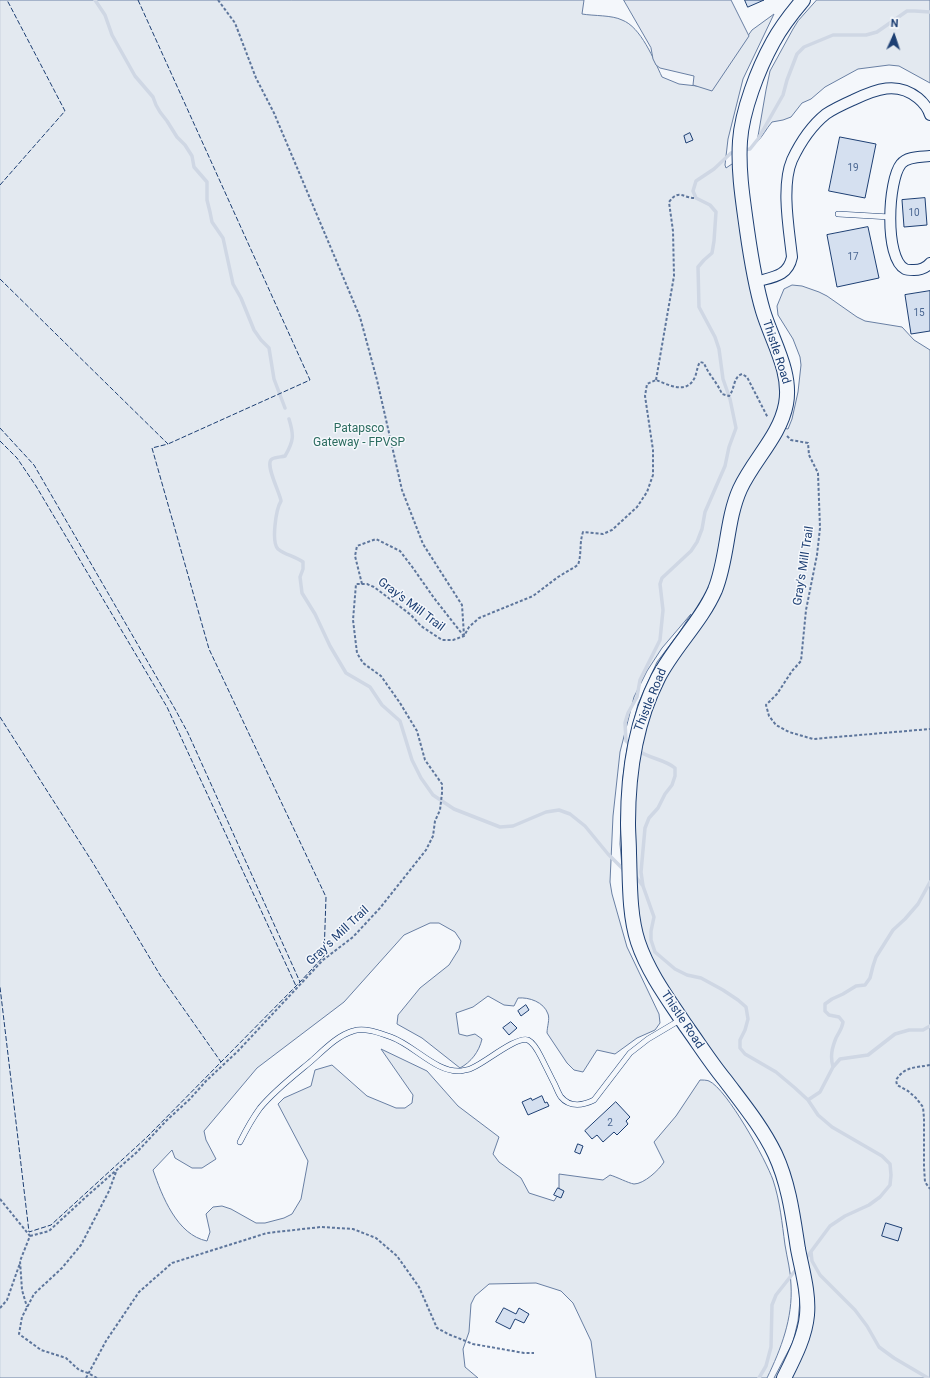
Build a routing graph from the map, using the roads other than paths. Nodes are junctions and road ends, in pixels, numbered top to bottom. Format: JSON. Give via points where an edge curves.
{"nodes":[{"id":1,"x":803,"y":0,"type":"edge"},
{"id":2,"x":930,"y":115,"type":"edge"},
{"id":3,"x":930,"y":156,"type":"edge"},
{"id":4,"x":838,"y":214,"type":"dead end"},
{"id":5,"x":890,"y":217,"type":"junction"},
{"id":6,"x":930,"y":263,"type":"edge"},
{"id":7,"x":755,"y":282,"type":"junction"},
{"id":8,"x":681,"y":1019,"type":"junction"},
{"id":9,"x":240,"y":1142,"type":"dead end"},
{"id":10,"x":784,"y":1378,"type":"edge"}],
"edges":[{"from":1,"to":7,"type":"street","name":"Thistle Road","via":[[772,43],[744,114],[740,152],[744,210]]},
{"from":2,"to":7,"type":"street","via":[[921,100],[911,93],[898,88],[886,89],[872,91],[840,106],[813,127],[802,141],[787,177],[792,257],[790,266],[784,273]]},
{"from":3,"to":5,"type":"street","via":[[908,159],[902,163],[892,192]]},
{"from":4,"to":5,"type":"lane"},
{"from":5,"to":6,"type":"street","via":[[895,254],[899,264],[906,270],[916,270]]},
{"from":7,"to":8,"type":"street","name":"Thistle Road","via":[[768,329],[785,373],[788,390],[781,424],[739,492],[716,587],[706,607],[667,662],[647,704],[630,773],[628,824],[632,914],[636,938],[645,959]]},
{"from":8,"to":9,"type":"lane","via":[[630,1053],[594,1100],[577,1105],[570,1104],[562,1098],[537,1049],[528,1040],[516,1042],[472,1069],[459,1071],[435,1064],[405,1043],[391,1037],[372,1031],[352,1031],[336,1039],[278,1089],[250,1122]]},
{"from":8,"to":10,"type":"street","name":"Thistle Road","via":[[766,1137],[777,1157],[785,1182],[807,1298],[807,1318],[800,1342]]}]}
